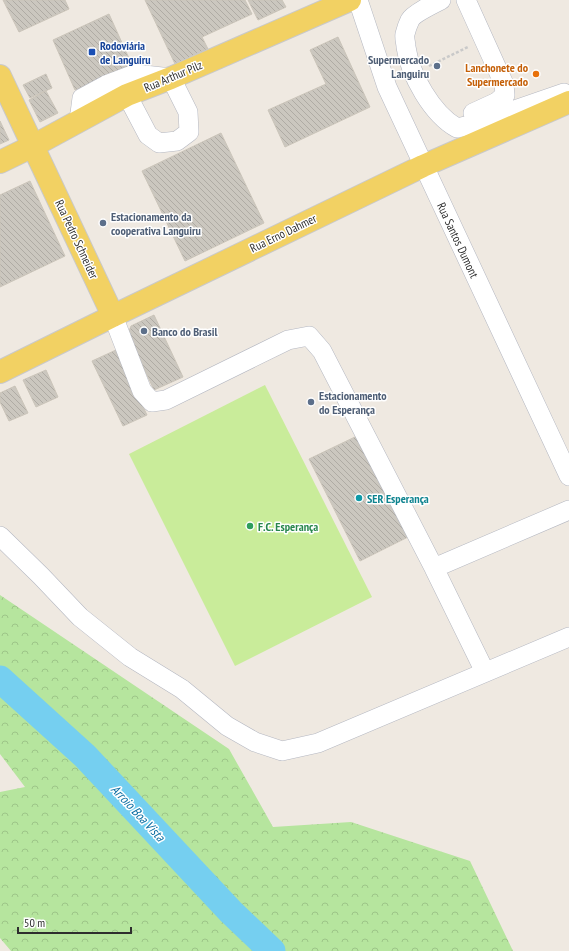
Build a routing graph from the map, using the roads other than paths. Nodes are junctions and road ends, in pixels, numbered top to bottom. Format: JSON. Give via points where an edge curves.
{"nodes":[{"id":1,"x":350,"y":0,"type":"edge"},
{"id":2,"x":358,"y":0,"type":"edge"},
{"id":3,"x":441,"y":0,"type":"edge"},
{"id":4,"x":466,"y":0,"type":"edge"},
{"id":5,"x":414,"y":74,"type":"junction"},
{"id":6,"x":0,"y":76,"type":"edge"},
{"id":7,"x":171,"y":78,"type":"junction"},
{"id":8,"x":387,"y":87,"type":"junction"},
{"id":9,"x":127,"y":95,"type":"junction"},
{"id":10,"x":567,"y":97,"type":"edge"},
{"id":11,"x":79,"y":121,"type":"junction"},
{"id":12,"x":448,"y":123,"type":"junction"},
{"id":13,"x":33,"y":146,"type":"junction"},
{"id":14,"x":0,"y":162,"type":"edge"},
{"id":15,"x":423,"y":166,"type":"junction"},
{"id":16,"x":113,"y":316,"type":"junction"},
{"id":17,"x":0,"y":372,"type":"edge"},
{"id":18,"x":569,"y":476,"type":"edge"},
{"id":19,"x":569,"y":510,"type":"edge"},
{"id":20,"x":0,"y":536,"type":"edge"},
{"id":21,"x":434,"y":568,"type":"junction"},
{"id":22,"x":569,"y":637,"type":"edge"},
{"id":23,"x":485,"y":672,"type":"junction"}],
"edges":[{"from":1,"to":7,"type":"main road","name":"Rua Arthur Pilz"},
{"from":2,"to":8,"type":"street","name":"Rua Santos Dumont"},
{"from":3,"to":5,"type":"street","via":[[411,18],[405,35],[407,53]]},
{"from":4,"to":12,"type":"street","via":[[504,84],[505,95],[497,102]]},
{"from":5,"to":8,"type":"street"},
{"from":5,"to":12,"type":"street","via":[[421,90]]},
{"from":6,"to":13,"type":"main road","name":"Rua Pedro Schneider"},
{"from":7,"to":9,"type":"main road","name":"Rua Arthur Pilz"},
{"from":7,"to":9,"type":"street","via":[[188,112],[189,132],[177,141],[159,143],[148,135]]},
{"from":7,"to":11,"type":"street","via":[[135,74],[106,85],[82,98]]},
{"from":8,"to":15,"type":"street","name":"Rua Santos Dumont"},
{"from":9,"to":11,"type":"main road","name":"Rua Arthur Pilz"},
{"from":10,"to":12,"type":"street","via":[[457,128]]},
{"from":10,"to":15,"type":"main road","name":"Rua Erno Dahmer"},
{"from":11,"to":13,"type":"main road","name":"Rua Arthur Pilz"},
{"from":13,"to":14,"type":"main road","name":"Rua Arthur Pilz"},
{"from":13,"to":16,"type":"main road","name":"Rua Pedro Schneider"},
{"from":15,"to":16,"type":"main road","name":"Rua Erno Dahmer"},
{"from":15,"to":18,"type":"street","name":"Rua Santos Dumont"},
{"from":16,"to":17,"type":"main road","name":"Rua Erno Dahmer"},
{"from":16,"to":21,"type":"street","name":"Rua Pedro Schneider","via":[[142,391],[152,402],[166,400],[288,340],[309,336],[322,351]]},
{"from":19,"to":21,"type":"street"},
{"from":20,"to":23,"type":"street","via":[[80,617],[130,657],[182,689],[227,726],[255,742],[282,751],[318,743]]},
{"from":21,"to":23,"type":"street"},
{"from":22,"to":23,"type":"street"}]}
